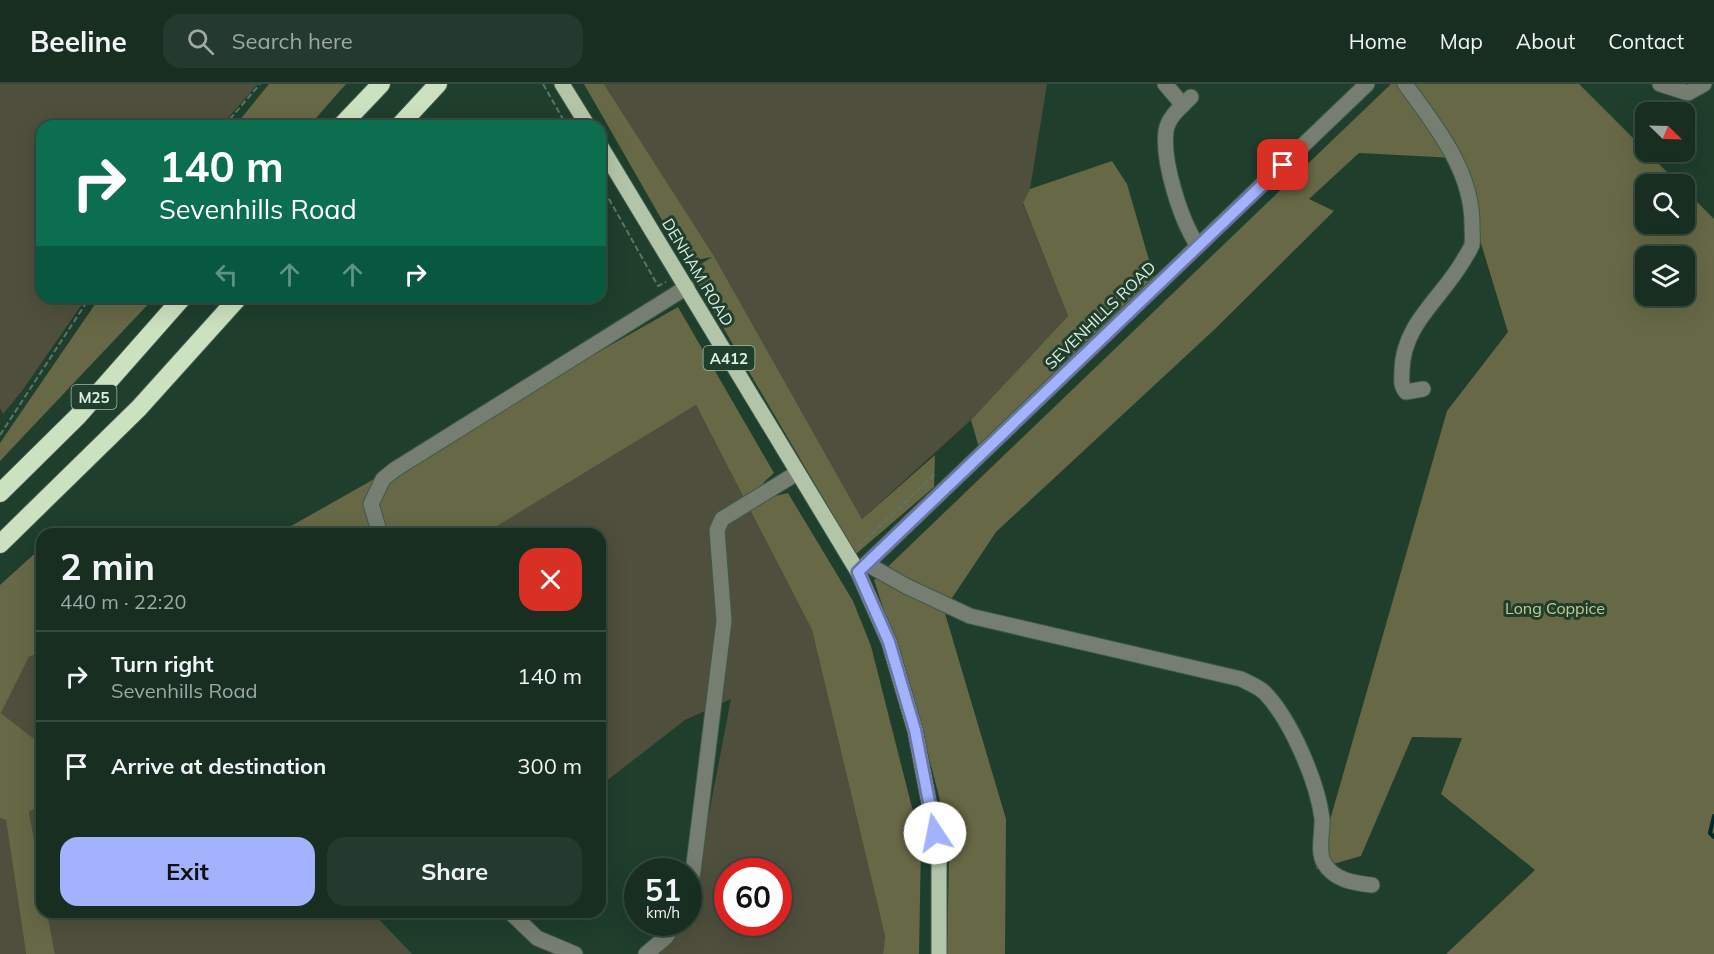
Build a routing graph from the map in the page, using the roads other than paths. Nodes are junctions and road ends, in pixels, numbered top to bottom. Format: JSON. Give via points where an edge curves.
{"nodes":[{"id":1,"x":381,"y":84,"type":"edge"},
{"id":2,"x":438,"y":84,"type":"edge"},
{"id":3,"x":562,"y":84,"type":"edge"},
{"id":4,"x":1164,"y":84,"type":"edge"},
{"id":5,"x":1367,"y":84,"type":"edge"},
{"id":6,"x":1405,"y":84,"type":"edge"},
{"id":7,"x":1660,"y":84,"type":"edge"},
{"id":8,"x":1704,"y":84,"type":"edge"},
{"id":9,"x":347,"y":120,"type":"edge"},
{"id":10,"x":405,"y":120,"type":"edge"},
{"id":11,"x":584,"y":120,"type":"edge"},
{"id":12,"x":606,"y":155,"type":"edge"},
{"id":13,"x":1198,"y":246,"type":"junction"},
{"id":14,"x":683,"y":281,"type":"junction"},
{"id":15,"x":178,"y":303,"type":"edge"},
{"id":16,"x":234,"y":303,"type":"edge"},
{"id":17,"x":1423,"y":389,"type":"dead end"},
{"id":18,"x":797,"y":473,"type":"junction"},
{"id":19,"x":0,"y":493,"type":"edge"},
{"id":20,"x":378,"y":528,"type":"edge"},
{"id":21,"x":0,"y":544,"type":"edge"},
{"id":22,"x":862,"y":568,"type":"junction"},
{"id":23,"x":695,"y":858,"type":"edge"},
{"id":24,"x":1372,"y":885,"type":"dead end"},
{"id":25,"x":516,"y":918,"type":"edge"},
{"id":26,"x":667,"y":936,"type":"edge"},
{"id":27,"x":575,"y":954,"type":"edge"},
{"id":28,"x":646,"y":954,"type":"edge"},
{"id":29,"x":939,"y":954,"type":"edge"}],
"edges":[{"from":1,"to":9,"type":"highway"},
{"from":2,"to":10,"type":"highway"},
{"from":3,"to":11,"type":"main road"},
{"from":4,"to":13,"type":"street","via":[[1187,101],[1172,116],[1166,130],[1167,147],[1188,231]]},
{"from":5,"to":13,"type":"street","name":"SEVENHILLS ROAD"},
{"from":6,"to":17,"type":"street","via":[[1438,127],[1456,162],[1470,196],[1472,218],[1472,244],[1453,278],[1414,327],[1402,351],[1401,386],[1406,392]]},
{"from":7,"to":8,"type":"street","via":[[1688,93]]},
{"from":12,"to":14,"type":"main road","name":"DENHAM ROAD","number":"A412"},
{"from":13,"to":22,"type":"street","name":"SEVENHILLS ROAD"},
{"from":14,"to":18,"type":"main road","name":"DENHAM ROAD","number":"A412"},
{"from":14,"to":20,"type":"street","via":[[394,470],[383,479],[371,504]]},
{"from":15,"to":19,"type":"highway","number":"M25","via":[[78,416]]},
{"from":16,"to":21,"type":"highway","number":"M25","via":[[139,408]]},
{"from":18,"to":22,"type":"main road","name":"DENHAM ROAD","number":"A412"},
{"from":18,"to":23,"type":"street","via":[[722,519],[717,530],[724,621]]},
{"from":22,"to":24,"type":"street","via":[[970,616],[1241,679],[1264,692],[1305,759],[1322,817],[1322,861],[1332,874],[1352,883]]},
{"from":22,"to":29,"type":"main road","number":"A412","via":[[915,730],[939,854]]},
{"from":25,"to":27,"type":"street","via":[[537,938]]},
{"from":26,"to":28,"type":"street"}]}
